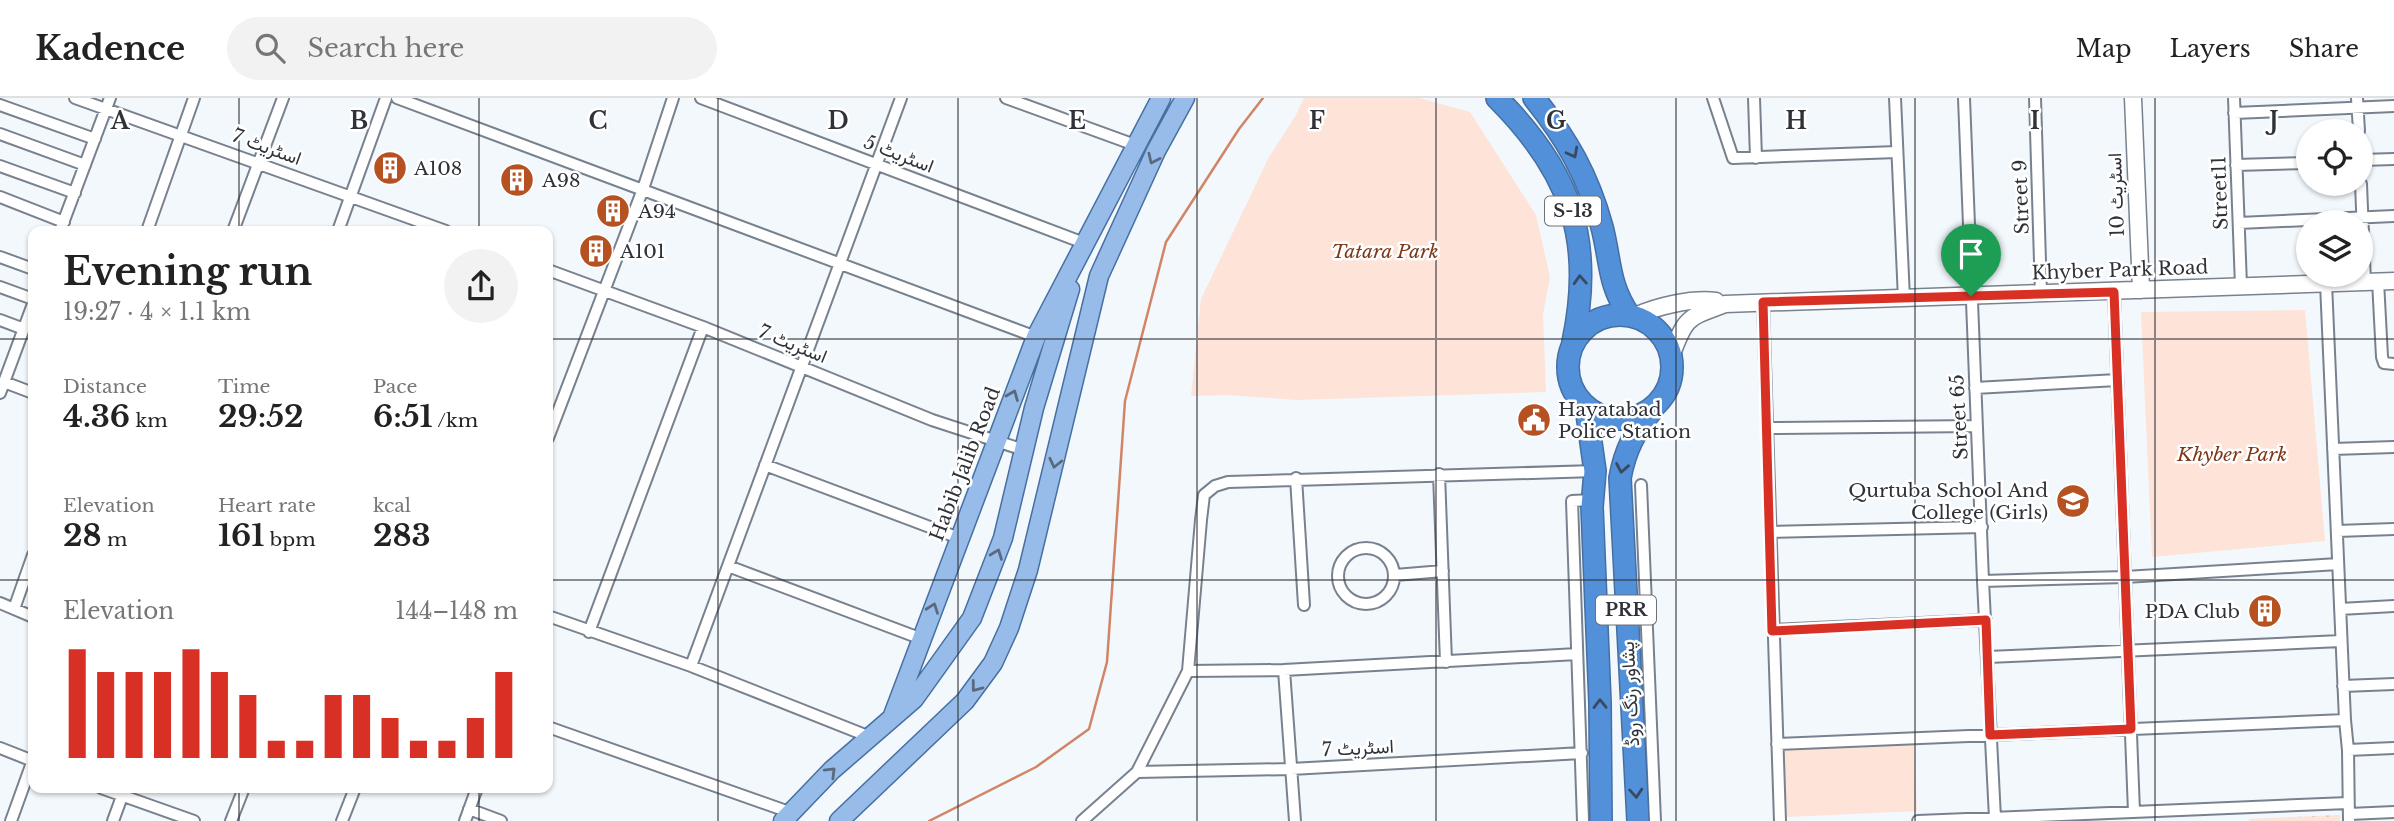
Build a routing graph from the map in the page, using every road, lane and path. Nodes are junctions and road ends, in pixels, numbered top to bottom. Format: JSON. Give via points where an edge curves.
{"nodes":[{"id":1,"x":75,"y":98,"type":"edge"},
{"id":2,"x":110,"y":98,"type":"edge"},
{"id":3,"x":194,"y":98,"type":"edge"},
{"id":4,"x":283,"y":98,"type":"edge"},
{"id":5,"x":386,"y":98,"type":"edge"},
{"id":6,"x":397,"y":98,"type":"edge"},
{"id":7,"x":673,"y":98,"type":"edge"},
{"id":8,"x":702,"y":98,"type":"edge"},
{"id":9,"x":901,"y":98,"type":"edge"},
{"id":10,"x":1006,"y":98,"type":"edge"},
{"id":11,"x":1161,"y":98,"type":"edge"},
{"id":12,"x":1185,"y":98,"type":"edge"},
{"id":13,"x":1497,"y":98,"type":"edge"},
{"id":14,"x":1534,"y":98,"type":"edge"},
{"id":15,"x":1713,"y":98,"type":"edge"},
{"id":16,"x":1754,"y":98,"type":"edge"},
{"id":17,"x":1895,"y":98,"type":"edge"},
{"id":18,"x":1964,"y":98,"type":"edge"},
{"id":19,"x":2035,"y":98,"type":"edge"},
{"id":20,"x":2133,"y":98,"type":"edge"},
{"id":21,"x":2234,"y":98,"type":"edge"},
{"id":22,"x":2357,"y":103,"type":"edge"},
{"id":23,"x":0,"y":105,"type":"edge"},
{"id":24,"x":2394,"y":106,"type":"edge"},
{"id":25,"x":106,"y":110,"type":"junction"},
{"id":26,"x":2234,"y":113,"type":"junction"},
{"id":27,"x":0,"y":134,"type":"edge"},
{"id":28,"x":180,"y":134,"type":"junction"},
{"id":29,"x":95,"y":139,"type":"junction"},
{"id":30,"x":1135,"y":145,"type":"junction"},
{"id":31,"x":1897,"y":152,"type":"junction"},
{"id":32,"x":1756,"y":158,"type":"junction"},
{"id":33,"x":2394,"y":159,"type":"edge"},
{"id":34,"x":2373,"y":160,"type":"edge"},
{"id":35,"x":258,"y":162,"type":"junction"},
{"id":36,"x":877,"y":164,"type":"junction"},
{"id":37,"x":2296,"y":164,"type":"edge"},
{"id":38,"x":85,"y":165,"type":"junction"},
{"id":39,"x":0,"y":166,"type":"edge"},
{"id":40,"x":2236,"y":166,"type":"junction"},
{"id":41,"x":643,"y":189,"type":"junction"},
{"id":42,"x":75,"y":193,"type":"junction"},
{"id":43,"x":351,"y":195,"type":"junction"},
{"id":44,"x":0,"y":197,"type":"edge"},
{"id":45,"x":2394,"y":216,"type":"edge"},
{"id":46,"x":2373,"y":217,"type":"edge"},
{"id":47,"x":2296,"y":221,"type":"edge"},
{"id":48,"x":2239,"y":223,"type":"junction"},
{"id":49,"x":416,"y":225,"type":"edge"},
{"id":50,"x":60,"y":226,"type":"edge"},
{"id":51,"x":62,"y":226,"type":"edge"},
{"id":52,"x":149,"y":226,"type":"edge"},
{"id":53,"x":235,"y":226,"type":"edge"},
{"id":54,"x":340,"y":226,"type":"edge"},
{"id":55,"x":1084,"y":243,"type":"junction"},
{"id":56,"x":0,"y":257,"type":"edge"},
{"id":57,"x":2373,"y":259,"type":"edge"},
{"id":58,"x":841,"y":263,"type":"junction"},
{"id":59,"x":28,"y":267,"type":"edge"},
{"id":60,"x":553,"y":272,"type":"edge"},
{"id":61,"x":2379,"y":281,"type":"edge"},
{"id":62,"x":2296,"y":284,"type":"edge"},
{"id":63,"x":2241,"y":286,"type":"junction"},
{"id":64,"x":0,"y":287,"type":"edge"},
{"id":65,"x":2326,"y":287,"type":"edge"},
{"id":66,"x":1070,"y":288,"type":"junction"},
{"id":67,"x":2141,"y":290,"type":"junction"},
{"id":68,"x":602,"y":291,"type":"junction"},
{"id":69,"x":1095,"y":291,"type":"junction"},
{"id":70,"x":2114,"y":292,"type":"junction"},
{"id":71,"x":2041,"y":294,"type":"junction"},
{"id":72,"x":1971,"y":296,"type":"junction"},
{"id":73,"x":28,"y":299,"type":"edge"},
{"id":74,"x":1904,"y":299,"type":"junction"},
{"id":75,"x":1763,"y":302,"type":"junction"},
{"id":76,"x":1725,"y":304,"type":"junction"},
{"id":77,"x":1632,"y":316,"type":"junction"},
{"id":78,"x":28,"y":317,"type":"edge"},
{"id":79,"x":0,"y":320,"type":"edge"},
{"id":80,"x":703,"y":327,"type":"junction"},
{"id":81,"x":24,"y":329,"type":"junction"},
{"id":82,"x":1036,"y":337,"type":"junction"},
{"id":83,"x":1571,"y":347,"type":"junction"},
{"id":84,"x":1672,"y":354,"type":"junction"},
{"id":85,"x":2394,"y":364,"type":"edge"},
{"id":86,"x":802,"y":366,"type":"junction"},
{"id":87,"x":2118,"y":380,"type":"junction"},
{"id":88,"x":2,"y":388,"type":"edge"},
{"id":89,"x":1975,"y":388,"type":"junction"},
{"id":90,"x":28,"y":392,"type":"edge"},
{"id":91,"x":1586,"y":407,"type":"junction"},
{"id":92,"x":1653,"y":408,"type":"junction"},
{"id":93,"x":553,"y":424,"type":"edge"},
{"id":94,"x":1977,"y":426,"type":"junction"},
{"id":95,"x":1767,"y":428,"type":"junction"},
{"id":96,"x":995,"y":441,"type":"junction"},
{"id":97,"x":2394,"y":447,"type":"edge"},
{"id":98,"x":2333,"y":449,"type":"junction"},
{"id":99,"x":1024,"y":450,"type":"junction"},
{"id":100,"x":765,"y":465,"type":"junction"},
{"id":101,"x":1595,"y":471,"type":"junction"},
{"id":102,"x":1439,"y":474,"type":"junction"},
{"id":103,"x":1296,"y":478,"type":"junction"},
{"id":104,"x":1641,"y":485,"type":"dead end"},
{"id":105,"x":1592,"y":500,"type":"junction"},
{"id":106,"x":1982,"y":527,"type":"junction"},
{"id":107,"x":2394,"y":529,"type":"edge"},
{"id":108,"x":2337,"y":531,"type":"junction"},
{"id":109,"x":1770,"y":532,"type":"junction"},
{"id":110,"x":959,"y":538,"type":"junction"},
{"id":111,"x":2338,"y":564,"type":"junction"},
{"id":112,"x":728,"y":566,"type":"junction"},
{"id":113,"x":28,"y":568,"type":"edge"},
{"id":114,"x":1443,"y":571,"type":"junction"},
{"id":115,"x":1395,"y":575,"type":"junction"},
{"id":116,"x":2125,"y":577,"type":"junction"},
{"id":117,"x":1983,"y":581,"type":"junction"},
{"id":118,"x":0,"y":603,"type":"edge"},
{"id":119,"x":1304,"y":605,"type":"dead end"},
{"id":120,"x":2394,"y":606,"type":"edge"},
{"id":121,"x":13,"y":609,"type":"junction"},
{"id":122,"x":2340,"y":609,"type":"junction"},
{"id":123,"x":28,"y":615,"type":"edge"},
{"id":124,"x":553,"y":618,"type":"edge"},
{"id":125,"x":1986,"y":620,"type":"junction"},
{"id":126,"x":1772,"y":631,"type":"junction"},
{"id":127,"x":589,"y":632,"type":"junction"},
{"id":128,"x":922,"y":639,"type":"junction"},
{"id":129,"x":2342,"y":641,"type":"junction"},
{"id":130,"x":2128,"y":651,"type":"junction"},
{"id":131,"x":1577,"y":654,"type":"junction"},
{"id":132,"x":1988,"y":657,"type":"junction"},
{"id":133,"x":1446,"y":662,"type":"junction"},
{"id":134,"x":691,"y":666,"type":"junction"},
{"id":135,"x":1284,"y":670,"type":"junction"},
{"id":136,"x":1188,"y":671,"type":"junction"},
{"id":137,"x":2394,"y":684,"type":"edge"},
{"id":138,"x":2343,"y":686,"type":"junction"},
{"id":139,"x":892,"y":718,"type":"junction"},
{"id":140,"x":2345,"y":720,"type":"junction"},
{"id":141,"x":553,"y":729,"type":"edge"},
{"id":142,"x":2131,"y":729,"type":"junction"},
{"id":143,"x":1990,"y":735,"type":"junction"},
{"id":144,"x":870,"y":737,"type":"junction"},
{"id":145,"x":1777,"y":744,"type":"junction"},
{"id":146,"x":0,"y":748,"type":"edge"},
{"id":147,"x":2394,"y":748,"type":"edge"},
{"id":148,"x":2348,"y":750,"type":"junction"},
{"id":149,"x":1582,"y":753,"type":"junction"},
{"id":150,"x":28,"y":759,"type":"edge"},
{"id":151,"x":1291,"y":769,"type":"junction"},
{"id":152,"x":1136,"y":772,"type":"junction"},
{"id":153,"x":28,"y":775,"type":"edge"},
{"id":154,"x":124,"y":793,"type":"edge"},
{"id":155,"x":126,"y":793,"type":"edge"},
{"id":156,"x":242,"y":793,"type":"edge"},
{"id":157,"x":353,"y":793,"type":"edge"},
{"id":158,"x":475,"y":793,"type":"edge"},
{"id":159,"x":469,"y":809,"type":"junction"},
{"id":160,"x":2134,"y":812,"type":"junction"},
{"id":161,"x":2349,"y":812,"type":"edge"},
{"id":162,"x":2394,"y":812,"type":"edge"},
{"id":163,"x":787,"y":817,"type":"edge"},
{"id":164,"x":2111,"y":817,"type":"edge"},
{"id":165,"x":1995,"y":818,"type":"junction"},
{"id":166,"x":11,"y":821,"type":"edge"},
{"id":167,"x":113,"y":821,"type":"edge"},
{"id":168,"x":194,"y":821,"type":"edge"},
{"id":169,"x":231,"y":821,"type":"edge"},
{"id":170,"x":342,"y":821,"type":"edge"},
{"id":171,"x":465,"y":821,"type":"edge"},
{"id":172,"x":501,"y":821,"type":"edge"},
{"id":173,"x":839,"y":821,"type":"edge"},
{"id":174,"x":1082,"y":821,"type":"edge"},
{"id":175,"x":1295,"y":821,"type":"edge"},
{"id":176,"x":1583,"y":821,"type":"edge"},
{"id":177,"x":1601,"y":821,"type":"edge"},
{"id":178,"x":1639,"y":821,"type":"edge"},
{"id":179,"x":1655,"y":821,"type":"edge"},
{"id":180,"x":1780,"y":821,"type":"edge"},
{"id":181,"x":1918,"y":821,"type":"edge"}],
"edges":[{"from":1,"to":25,"type":"street","name":"اسٹریٹ 7"},
{"from":2,"to":25,"type":"street"},
{"from":3,"to":28,"type":"street"},
{"from":4,"to":35,"type":"street"},
{"from":5,"to":43,"type":"street"},
{"from":6,"to":41,"type":"street"},
{"from":7,"to":41,"type":"street"},
{"from":8,"to":36,"type":"street","name":"اسٹریٹ 5"},
{"from":9,"to":36,"type":"street"},
{"from":10,"to":30,"type":"street"},
{"from":11,"to":30,"type":"main road","name":"Habib Jalib Road"},
{"from":12,"to":69,"type":"main road","one_way":true,"via":[[1156,151]]},
{"from":83,"to":13,"type":"highway","number":"S-13","one_way":true,"via":[[1581,296],[1572,208],[1541,148]]},
{"from":14,"to":77,"type":"highway","number":"S-13","one_way":true,"via":[[1566,139],[1580,166],[1603,231],[1611,279]]},
{"from":15,"to":32,"type":"street","via":[[1733,158]]},
{"from":16,"to":32,"type":"street"},
{"from":17,"to":31,"type":"street"},
{"from":18,"to":72,"type":"street","name":"Street 65"},
{"from":19,"to":71,"type":"street","name":"Street 9"},
{"from":20,"to":67,"type":"street","name":"اسٹریٹ 10"},
{"from":21,"to":26,"type":"street","name":"Street11"},
{"from":22,"to":24,"type":"street"},
{"from":22,"to":26,"type":"street"},
{"from":23,"to":29,"type":"street"},
{"from":25,"to":28,"type":"street","name":"اسٹریٹ 7"},
{"from":25,"to":29,"type":"street"},
{"from":26,"to":40,"type":"street","name":"Street11"},
{"from":27,"to":38,"type":"street"},
{"from":28,"to":35,"type":"street","name":"اسٹریٹ 7"},
{"from":28,"to":52,"type":"street"},
{"from":29,"to":38,"type":"street"},
{"from":30,"to":55,"type":"main road","name":"Habib Jalib Road"},
{"from":31,"to":32,"type":"street"},
{"from":31,"to":74,"type":"street"},
{"from":33,"to":34,"type":"street"},
{"from":35,"to":43,"type":"street","name":"اسٹریٹ 7"},
{"from":35,"to":53,"type":"street"},
{"from":36,"to":55,"type":"street","name":"اسٹریٹ 5"},
{"from":36,"to":58,"type":"street"},
{"from":37,"to":40,"type":"street"},
{"from":38,"to":42,"type":"street"},
{"from":39,"to":42,"type":"street"},
{"from":40,"to":48,"type":"street","name":"Street11"},
{"from":41,"to":58,"type":"street"},
{"from":41,"to":68,"type":"street"},
{"from":42,"to":51,"type":"street"},
{"from":43,"to":49,"type":"street","name":"اسٹریٹ 7"},
{"from":43,"to":54,"type":"street"},
{"from":44,"to":50,"type":"street"},
{"from":45,"to":46,"type":"street"},
{"from":47,"to":48,"type":"street"},
{"from":48,"to":63,"type":"street","name":"Street11"},
{"from":55,"to":66,"type":"main road"},
{"from":55,"to":82,"type":"main road","name":"Habib Jalib Road"},
{"from":56,"to":59,"type":"street"},
{"from":57,"to":61,"type":"street"},
{"from":58,"to":82,"type":"street"},
{"from":58,"to":86,"type":"street"},
{"from":60,"to":68,"type":"street","name":"اسٹریٹ 7"},
{"from":61,"to":85,"type":"street","via":[[2382,357],[2384,363]]},
{"from":62,"to":63,"type":"street","name":"Khyber Park Road"},
{"from":63,"to":67,"type":"street","name":"Khyber Park Road"},
{"from":64,"to":73,"type":"street"},
{"from":65,"to":98,"type":"street"},
{"from":66,"to":69,"type":"main road"},
{"from":66,"to":99,"type":"main road"},
{"from":67,"to":70,"type":"street","name":"Khyber Park Road"},
{"from":68,"to":80,"type":"street","name":"اسٹریٹ 7"},
{"from":68,"to":93,"type":"street"},
{"from":69,"to":173,"type":"main road","one_way":true,"via":[[1028,570],[993,663],[965,701]]},
{"from":70,"to":71,"type":"street","name":"Khyber Park Road"},
{"from":70,"to":87,"type":"street"},
{"from":71,"to":72,"type":"street","name":"Khyber Park Road"},
{"from":72,"to":74,"type":"street","name":"Khyber Park Road"},
{"from":72,"to":89,"type":"street","name":"Street 65"},
{"from":74,"to":75,"type":"street","name":"Khyber Park Road"},
{"from":75,"to":76,"type":"street","name":"Khyber Park Road"},
{"from":75,"to":95,"type":"street"},
{"from":76,"to":77,"type":"street","via":[[1692,302]]},
{"from":76,"to":84,"type":"street","via":[[1688,321]]},
{"from":77,"to":83,"type":"highway","via":[[1617,314],[1595,321]]},
{"from":77,"to":84,"type":"highway","via":[[1655,327]]},
{"from":78,"to":81,"type":"street"},
{"from":79,"to":81,"type":"street"},
{"from":80,"to":86,"type":"street","name":"اسٹریٹ 7"},
{"from":80,"to":127,"type":"street"},
{"from":81,"to":88,"type":"street"},
{"from":96,"to":82,"type":"main road","name":"Habib Jalib Road","one_way":true},
{"from":83,"to":91,"type":"highway","via":[[1568,373]]},
{"from":84,"to":92,"type":"highway","via":[[1670,384]]},
{"from":86,"to":96,"type":"street","name":"اسٹریٹ 7"},
{"from":86,"to":100,"type":"street"},
{"from":87,"to":89,"type":"street"},
{"from":87,"to":116,"type":"street"},
{"from":88,"to":90,"type":"street"},
{"from":89,"to":94,"type":"street","name":"Street 65"},
{"from":91,"to":92,"type":"highway","via":[[1611,419],[1640,416]]},
{"from":91,"to":101,"type":"highway","name":"پشاور رنگ روڈ","number":"PRR"},
{"from":92,"to":178,"type":"highway","name":"پشاور رنگ روڈ","number":"PRR","one_way":true,"via":[[1632,437],[1620,478]]},
{"from":94,"to":95,"type":"street"},
{"from":94,"to":106,"type":"street","name":"Street 65"},
{"from":95,"to":109,"type":"street"},
{"from":96,"to":99,"type":"street","name":"اسٹریٹ 7"},
{"from":96,"to":110,"type":"main road","name":"Habib Jalib Road"},
{"from":97,"to":98,"type":"street"},
{"from":98,"to":108,"type":"street"},
{"from":139,"to":99,"type":"main road","one_way":true,"via":[[925,685],[972,618],[1003,538]]},
{"from":100,"to":110,"type":"street"},
{"from":100,"to":112,"type":"street"},
{"from":101,"to":102,"type":"street"},
{"from":101,"to":105,"type":"highway","name":"پشاور رنگ روڈ","number":"PRR"},
{"from":102,"to":103,"type":"street"},
{"from":102,"to":114,"type":"street"},
{"from":103,"to":119,"type":"street"},
{"from":103,"to":136,"type":"street","via":[[1228,482],[1205,495]]},
{"from":104,"to":179,"type":"street"},
{"from":105,"to":131,"type":"street","via":[[1572,501]]},
{"from":177,"to":105,"type":"highway","name":"پشاور رنگ روڈ","number":"PRR","one_way":true},
{"from":106,"to":109,"type":"street"},
{"from":106,"to":117,"type":"street","name":"Street 65"},
{"from":107,"to":108,"type":"street"},
{"from":108,"to":111,"type":"street"},
{"from":109,"to":126,"type":"street"},
{"from":128,"to":110,"type":"main road","name":"Habib Jalib Road","one_way":true},
{"from":111,"to":116,"type":"street"},
{"from":111,"to":122,"type":"street"},
{"from":112,"to":128,"type":"street"},
{"from":112,"to":134,"type":"street"},
{"from":113,"to":121,"type":"street"},
{"from":114,"to":115,"type":"street"},
{"from":114,"to":133,"type":"street"},
{"from":115,"to":115,"type":"street","via":[[1382,552],[1364,548],[1348,555],[1339,580],[1347,597],[1374,603],[1389,593]]},
{"from":116,"to":117,"type":"street"},
{"from":116,"to":130,"type":"street"},
{"from":117,"to":125,"type":"street","name":"Street 65"},
{"from":118,"to":121,"type":"street"},
{"from":120,"to":122,"type":"street"},
{"from":121,"to":123,"type":"street"},
{"from":122,"to":129,"type":"street"},
{"from":124,"to":127,"type":"street"},
{"from":125,"to":126,"type":"street"},
{"from":125,"to":132,"type":"street","name":"Street 65"},
{"from":126,"to":145,"type":"street"},
{"from":127,"to":134,"type":"street"},
{"from":128,"to":139,"type":"main road","name":"Habib Jalib Road"},
{"from":129,"to":130,"type":"street"},
{"from":129,"to":138,"type":"street"},
{"from":130,"to":132,"type":"street"},
{"from":130,"to":142,"type":"street"},
{"from":131,"to":133,"type":"street"},
{"from":131,"to":149,"type":"street"},
{"from":132,"to":143,"type":"street","name":"Street 65"},
{"from":133,"to":135,"type":"street"},
{"from":134,"to":144,"type":"street"},
{"from":135,"to":136,"type":"street"},
{"from":135,"to":151,"type":"street"},
{"from":136,"to":152,"type":"street"},
{"from":137,"to":138,"type":"street"},
{"from":138,"to":140,"type":"street"},
{"from":139,"to":144,"type":"main road","name":"Habib Jalib Road"},
{"from":140,"to":142,"type":"street"},
{"from":140,"to":148,"type":"street"},
{"from":141,"to":163,"type":"street"},
{"from":142,"to":143,"type":"street"},
{"from":142,"to":160,"type":"street"},
{"from":143,"to":145,"type":"street"},
{"from":143,"to":165,"type":"street","name":"Street 65"},
{"from":163,"to":144,"type":"main road","name":"Habib Jalib Road","one_way":true},
{"from":145,"to":180,"type":"street"},
{"from":146,"to":150,"type":"street"},
{"from":147,"to":148,"type":"street"},
{"from":148,"to":161,"type":"street"},
{"from":149,"to":151,"type":"street","name":"اسٹریٹ 7"},
{"from":149,"to":176,"type":"street"},
{"from":151,"to":152,"type":"street","name":"اسٹریٹ 7"},
{"from":151,"to":175,"type":"street"},
{"from":152,"to":174,"type":"street"},
{"from":153,"to":166,"type":"street"},
{"from":154,"to":167,"type":"street"},
{"from":155,"to":168,"type":"street"},
{"from":156,"to":169,"type":"street"},
{"from":157,"to":170,"type":"street"},
{"from":158,"to":159,"type":"street"},
{"from":159,"to":171,"type":"street"},
{"from":159,"to":172,"type":"street"},
{"from":160,"to":161,"type":"street"},
{"from":160,"to":164,"type":"street"},
{"from":161,"to":162,"type":"street"},
{"from":164,"to":165,"type":"street"},
{"from":165,"to":181,"type":"street"}]}
